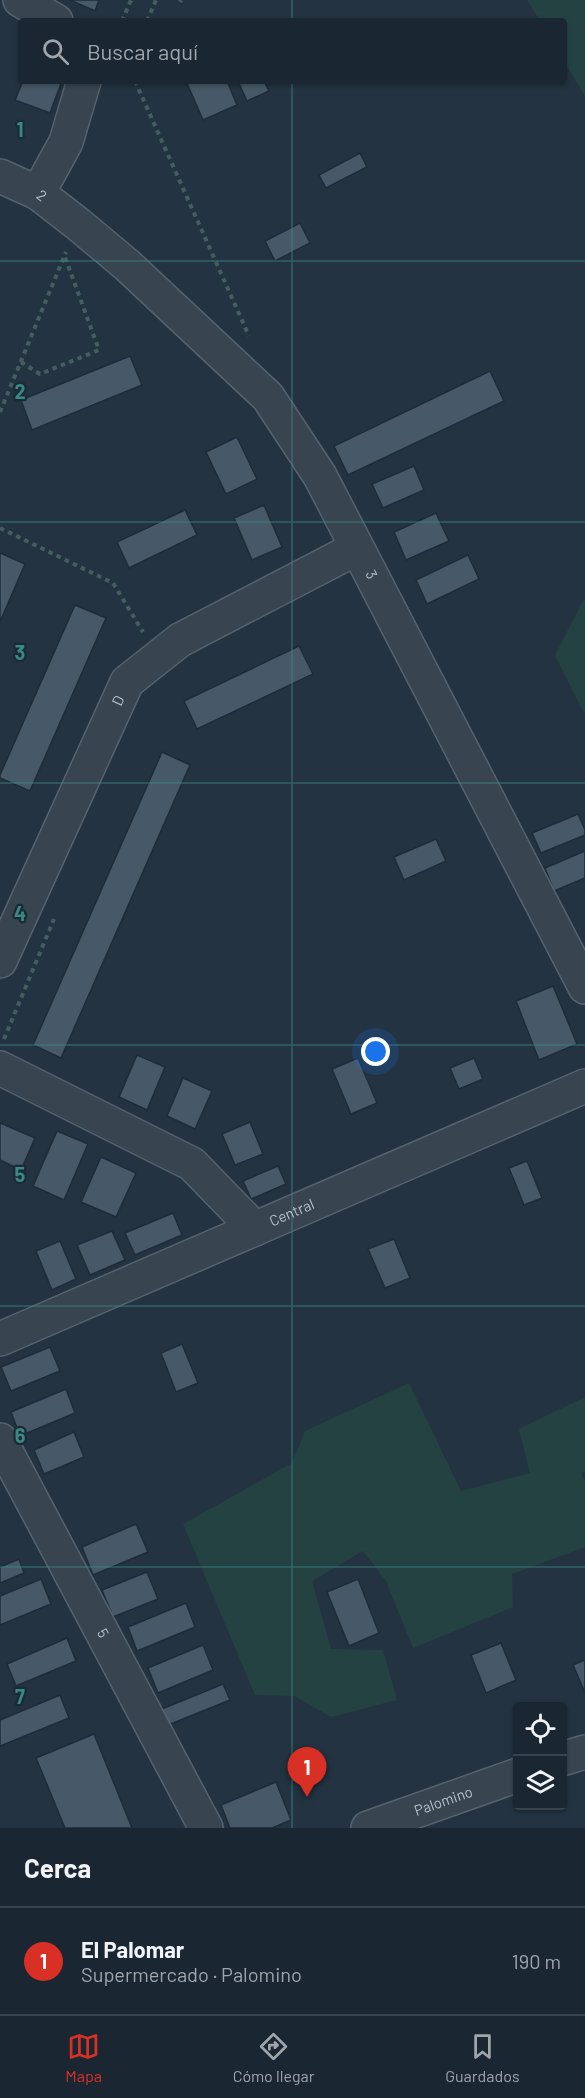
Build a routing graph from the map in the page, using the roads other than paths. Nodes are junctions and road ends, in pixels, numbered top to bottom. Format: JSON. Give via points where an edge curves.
{"nodes":[{"id":1,"x":20,"y":0,"type":"edge"},
{"id":2,"x":51,"y":18,"type":"edge"},
{"id":3,"x":83,"y":84,"type":"edge"},
{"id":4,"x":0,"y":176,"type":"edge"},
{"id":5,"x":38,"y":193,"type":"junction"},
{"id":6,"x":78,"y":224,"type":"joint"},
{"id":7,"x":357,"y":548,"type":"junction"},
{"id":8,"x":4,"y":941,"type":"edge"},
{"id":9,"x":585,"y":987,"type":"edge"},
{"id":10,"x":0,"y":1068,"type":"edge"},
{"id":11,"x":585,"y":1086,"type":"edge"},
{"id":12,"x":255,"y":1229,"type":"junction"},
{"id":13,"x":0,"y":1339,"type":"edge"},
{"id":14,"x":0,"y":1440,"type":"edge"},
{"id":15,"x":513,"y":1777,"type":"edge"},
{"id":16,"x":206,"y":1828,"type":"edge"},
{"id":17,"x":368,"y":1828,"type":"edge"}],
"edges":[{"from":1,"to":2,"type":"street"},
{"from":3,"to":5,"type":"street","via":[[66,142]]},
{"from":4,"to":5,"type":"street","name":"2"},
{"from":5,"to":6,"type":"street","name":"2"},
{"from":6,"to":7,"type":"street","name":"3","via":[[268,397],[320,476]]},
{"from":7,"to":8,"type":"street","name":"D","via":[[180,640],[127,682]]},
{"from":7,"to":9,"type":"street","name":"3"},
{"from":10,"to":12,"type":"street","via":[[192,1164]]},
{"from":11,"to":12,"type":"street","name":"Central"},
{"from":12,"to":13,"type":"street","name":"Central"},
{"from":14,"to":16,"type":"street","name":"5"},
{"from":15,"to":17,"type":"street","name":"Palomino"}]}
